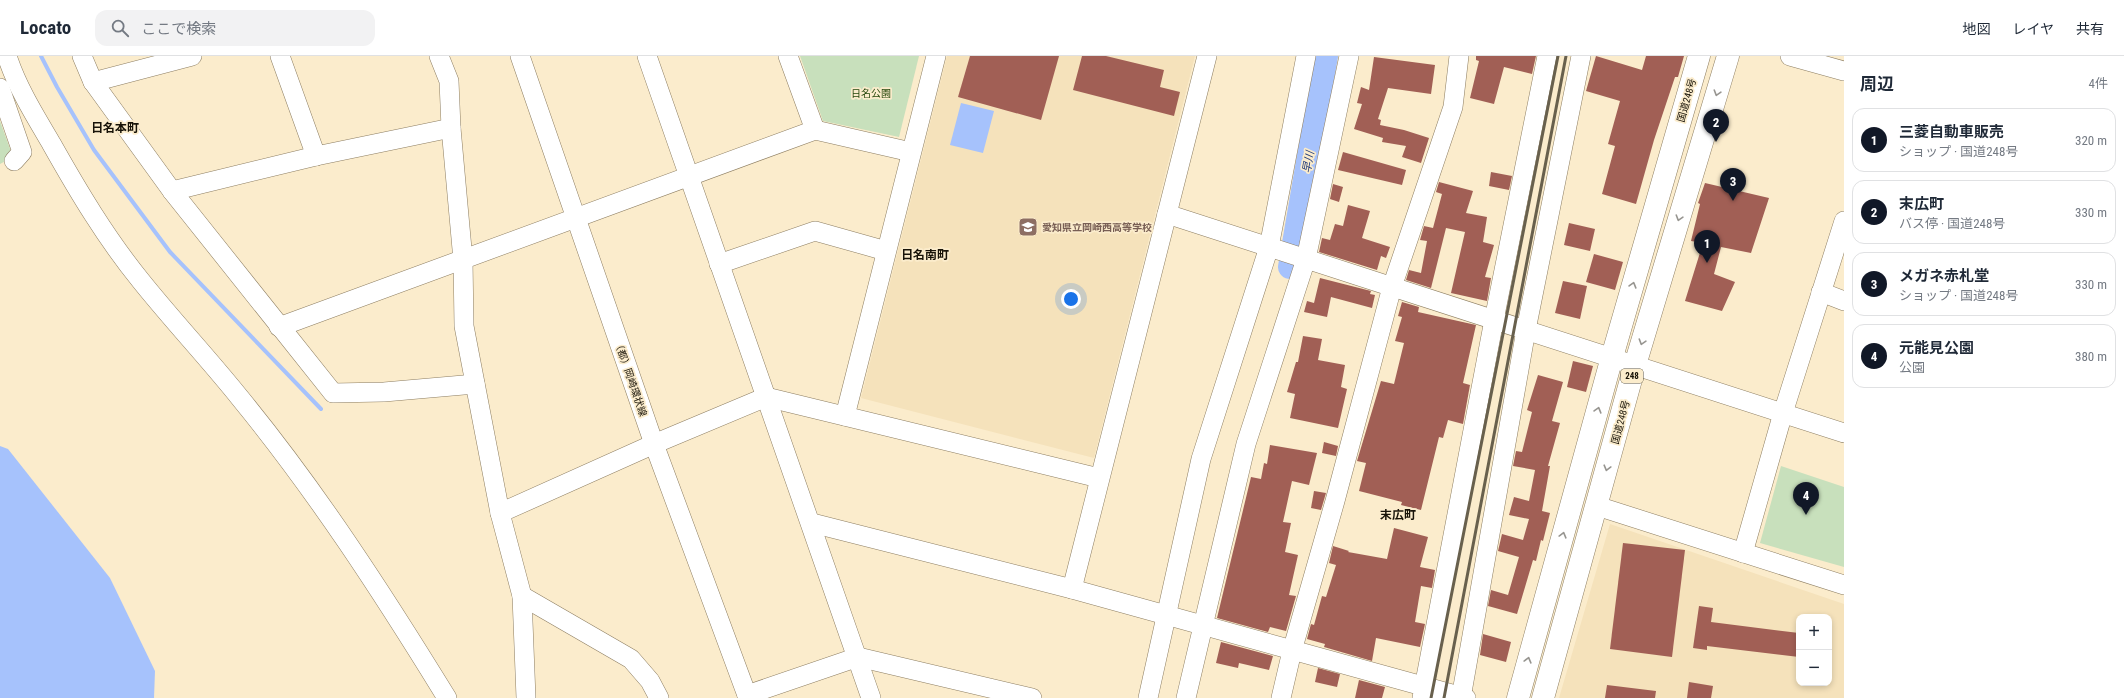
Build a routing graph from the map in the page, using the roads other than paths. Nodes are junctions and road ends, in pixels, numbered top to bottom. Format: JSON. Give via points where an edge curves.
{"nodes":[{"id":1,"x":7,"y":56,"type":"edge"},
{"id":2,"x":82,"y":56,"type":"edge"},
{"id":3,"x":192,"y":56,"type":"edge"},
{"id":4,"x":280,"y":56,"type":"edge"},
{"id":5,"x":439,"y":56,"type":"edge"},
{"id":6,"x":520,"y":56,"type":"edge"},
{"id":7,"x":647,"y":56,"type":"edge"},
{"id":8,"x":788,"y":56,"type":"edge"},
{"id":9,"x":936,"y":56,"type":"edge"},
{"id":10,"x":1207,"y":56,"type":"edge"},
{"id":11,"x":1306,"y":56,"type":"edge"},
{"id":12,"x":1349,"y":56,"type":"edge"},
{"id":13,"x":1459,"y":56,"type":"edge"},
{"id":14,"x":1547,"y":56,"type":"edge"},
{"id":15,"x":1581,"y":56,"type":"edge"},
{"id":16,"x":1699,"y":56,"type":"edge"},
{"id":17,"x":1728,"y":56,"type":"edge"},
{"id":18,"x":1790,"y":56,"type":"edge"},
{"id":19,"x":1844,"y":71,"type":"edge"},
{"id":20,"x":93,"y":82,"type":"junction"},
{"id":21,"x":0,"y":88,"type":"edge"},
{"id":22,"x":451,"y":128,"type":"junction"},
{"id":23,"x":815,"y":130,"type":"junction"},
{"id":24,"x":911,"y":152,"type":"junction"},
{"id":25,"x":316,"y":156,"type":"junction"},
{"id":26,"x":14,"y":161,"type":"dead end"},
{"id":27,"x":688,"y":176,"type":"junction"},
{"id":28,"x":172,"y":191,"type":"junction"},
{"id":29,"x":1167,"y":214,"type":"junction"},
{"id":30,"x":576,"y":218,"type":"junction"},
{"id":31,"x":1844,"y":221,"type":"edge"},
{"id":32,"x":1270,"y":247,"type":"junction"},
{"id":33,"x":886,"y":251,"type":"junction"},
{"id":34,"x":1306,"y":259,"type":"junction"},
{"id":35,"x":463,"y":260,"type":"junction"},
{"id":36,"x":719,"y":264,"type":"junction"},
{"id":37,"x":1392,"y":287,"type":"junction"},
{"id":38,"x":1821,"y":292,"type":"junction"},
{"id":39,"x":1844,"y":301,"type":"edge"},
{"id":40,"x":1494,"y":320,"type":"junction"},
{"id":41,"x":279,"y":328,"type":"junction"},
{"id":42,"x":1526,"y":330,"type":"junction"},
{"id":43,"x":1612,"y":358,"type":"junction"},
{"id":44,"x":1635,"y":365,"type":"junction"},
{"id":45,"x":476,"y":384,"type":"junction"},
{"id":46,"x":766,"y":397,"type":"junction"},
{"id":47,"x":1783,"y":413,"type":"junction"},
{"id":48,"x":845,"y":416,"type":"junction"},
{"id":49,"x":1844,"y":432,"type":"edge"},
{"id":50,"x":654,"y":444,"type":"junction"},
{"id":51,"x":1099,"y":478,"type":"junction"},
{"id":52,"x":1597,"y":506,"type":"junction"},
{"id":53,"x":500,"y":513,"type":"junction"},
{"id":54,"x":812,"y":523,"type":"junction"},
{"id":55,"x":1743,"y":553,"type":"junction"},
{"id":56,"x":1844,"y":585,"type":"edge"},
{"id":57,"x":1072,"y":589,"type":"junction"},
{"id":58,"x":522,"y":596,"type":"junction"},
{"id":59,"x":1167,"y":616,"type":"junction"},
{"id":60,"x":1202,"y":626,"type":"junction"},
{"id":61,"x":1292,"y":650,"type":"junction"},
{"id":62,"x":858,"y":657,"type":"junction"},
{"id":63,"x":1423,"y":692,"type":"edge"},
{"id":64,"x":747,"y":697,"type":"edge"},
{"id":65,"x":447,"y":698,"type":"edge"},
{"id":66,"x":526,"y":698,"type":"edge"},
{"id":67,"x":659,"y":698,"type":"edge"},
{"id":68,"x":871,"y":698,"type":"edge"},
{"id":69,"x":1032,"y":698,"type":"edge"},
{"id":70,"x":1148,"y":698,"type":"edge"},
{"id":71,"x":1186,"y":698,"type":"edge"},
{"id":72,"x":1281,"y":698,"type":"edge"},
{"id":73,"x":1462,"y":698,"type":"edge"},
{"id":74,"x":1518,"y":698,"type":"edge"},
{"id":75,"x":1543,"y":698,"type":"edge"}],
"edges":[{"from":1,"to":65,"type":"street","via":[[36,118],[100,225],[140,280],[240,398],[311,489],[393,611]]},
{"from":2,"to":20,"type":"street"},
{"from":3,"to":20,"type":"street"},
{"from":4,"to":25,"type":"street"},
{"from":5,"to":22,"type":"street","via":[[450,81]]},
{"from":6,"to":30,"type":"street","name":"（都）岡崎環状線"},
{"from":7,"to":27,"type":"street"},
{"from":8,"to":23,"type":"street"},
{"from":9,"to":24,"type":"street"},
{"from":10,"to":29,"type":"street"},
{"from":11,"to":32,"type":"street"},
{"from":12,"to":34,"type":"street"},
{"from":13,"to":37,"type":"street","via":[[1453,107]]},
{"from":14,"to":40,"type":"street"},
{"from":15,"to":42,"type":"street"},
{"from":43,"to":16,"type":"highway","name":"国道248号","number":"248","one_way":true},
{"from":17,"to":44,"type":"highway","name":"国道248号","number":"248","one_way":true},
{"from":18,"to":19,"type":"street"},
{"from":20,"to":28,"type":"street"},
{"from":21,"to":26,"type":"street","via":[[22,152]]},
{"from":22,"to":25,"type":"street"},
{"from":22,"to":35,"type":"street"},
{"from":23,"to":24,"type":"street"},
{"from":23,"to":27,"type":"street"},
{"from":24,"to":33,"type":"street"},
{"from":25,"to":28,"type":"street"},
{"from":27,"to":30,"type":"street"},
{"from":27,"to":36,"type":"street"},
{"from":28,"to":41,"type":"street"},
{"from":29,"to":32,"type":"street"},
{"from":29,"to":51,"type":"street"},
{"from":30,"to":35,"type":"street"},
{"from":30,"to":50,"type":"street","name":"（都）岡崎環状線"},
{"from":31,"to":38,"type":"street"},
{"from":32,"to":34,"type":"street"},
{"from":32,"to":59,"type":"street","via":[[1201,459]]},
{"from":33,"to":36,"type":"street","via":[[815,231]]},
{"from":33,"to":48,"type":"street"},
{"from":34,"to":37,"type":"street"},
{"from":34,"to":60,"type":"street","via":[[1246,444]]},
{"from":35,"to":41,"type":"street"},
{"from":35,"to":45,"type":"street","via":[[464,326]]},
{"from":36,"to":46,"type":"street"},
{"from":37,"to":40,"type":"street"},
{"from":37,"to":61,"type":"street"},
{"from":38,"to":39,"type":"street"},
{"from":38,"to":47,"type":"street"},
{"from":40,"to":42,"type":"street"},
{"from":40,"to":63,"type":"street"},
{"from":41,"to":45,"type":"street","via":[[333,393],[384,392]]},
{"from":42,"to":43,"type":"street"},
{"from":42,"to":73,"type":"street"},
{"from":43,"to":44,"type":"street"},
{"from":74,"to":43,"type":"highway","name":"国道248号","number":"248","one_way":true},
{"from":44,"to":47,"type":"street"},
{"from":44,"to":52,"type":"highway","name":"国道248号","number":"248","one_way":true},
{"from":45,"to":53,"type":"street"},
{"from":46,"to":48,"type":"street"},
{"from":46,"to":50,"type":"street"},
{"from":46,"to":54,"type":"street"},
{"from":47,"to":49,"type":"street"},
{"from":47,"to":55,"type":"street"},
{"from":48,"to":51,"type":"street"},
{"from":50,"to":53,"type":"street"},
{"from":50,"to":64,"type":"street","name":"（都）岡崎環状線"},
{"from":51,"to":57,"type":"street"},
{"from":52,"to":55,"type":"street"},
{"from":52,"to":75,"type":"highway","name":"国道248号","number":"248"},
{"from":53,"to":58,"type":"street"},
{"from":54,"to":57,"type":"street"},
{"from":54,"to":62,"type":"street"},
{"from":55,"to":56,"type":"street"},
{"from":57,"to":59,"type":"street"},
{"from":58,"to":66,"type":"street"},
{"from":58,"to":67,"type":"street","via":[[631,659],[650,681]]},
{"from":59,"to":60,"type":"street"},
{"from":59,"to":70,"type":"street"},
{"from":60,"to":61,"type":"street"},
{"from":60,"to":71,"type":"street"},
{"from":61,"to":63,"type":"street"},
{"from":61,"to":72,"type":"street"},
{"from":62,"to":64,"type":"street"},
{"from":62,"to":68,"type":"street"},
{"from":62,"to":69,"type":"street"},
{"from":63,"to":73,"type":"street"}]}
